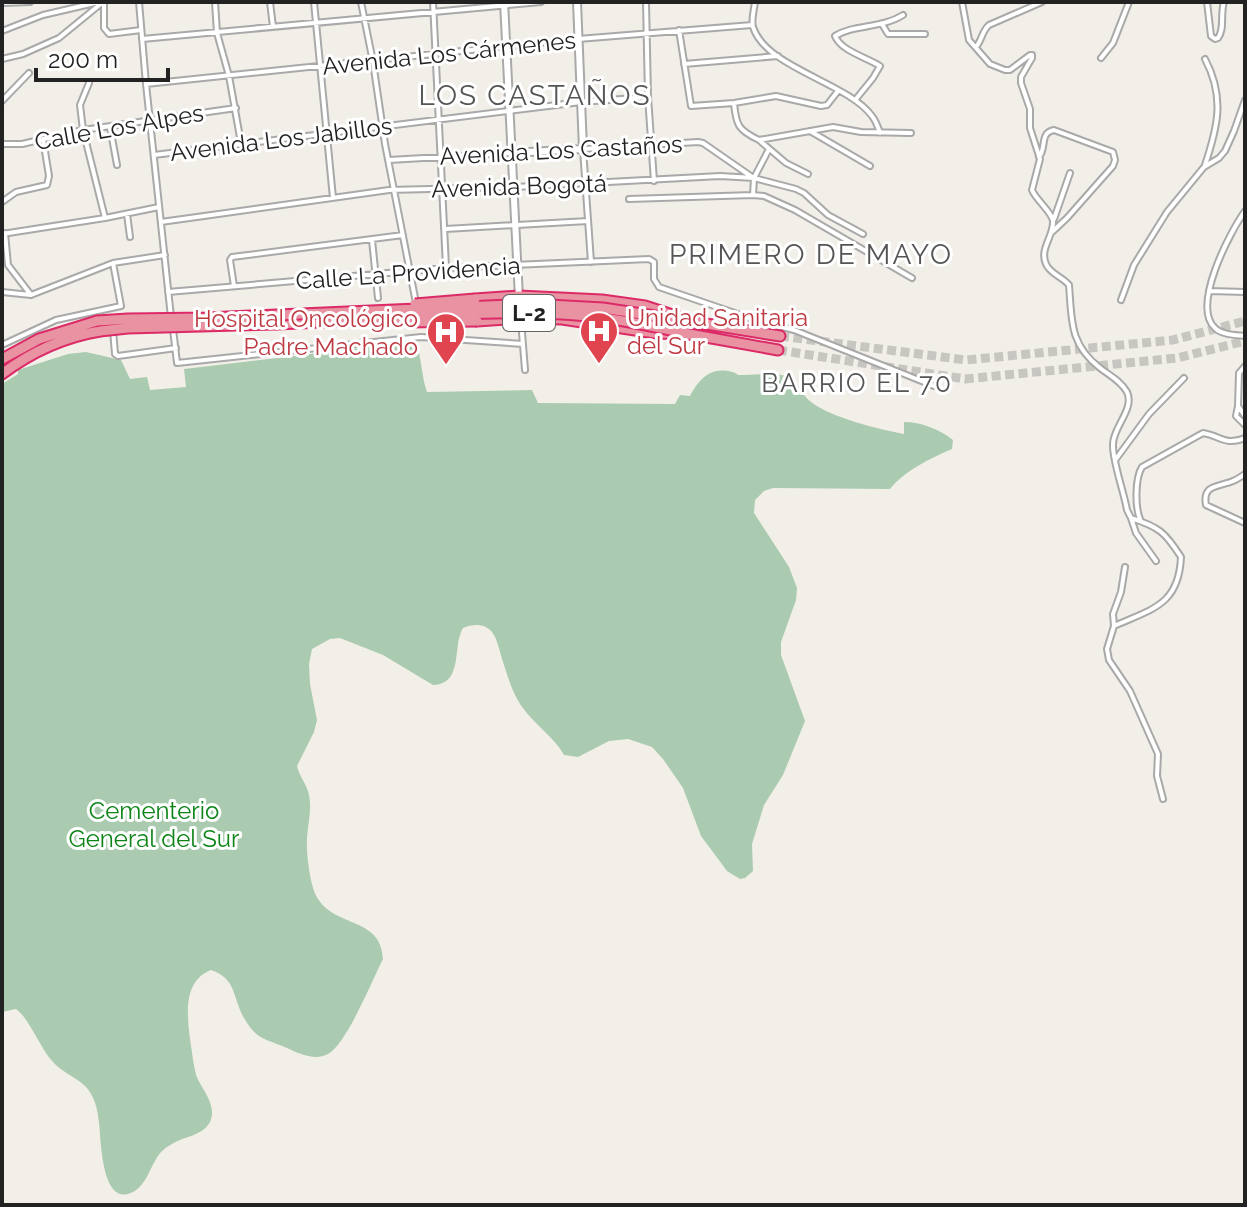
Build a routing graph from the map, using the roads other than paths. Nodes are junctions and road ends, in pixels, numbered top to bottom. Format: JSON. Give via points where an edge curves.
{"nodes":[{"id":1,"x":30,"y":2,"type":"edge"},
{"id":2,"x":102,"y":2,"type":"edge"},
{"id":3,"x":139,"y":2,"type":"edge"},
{"id":4,"x":215,"y":2,"type":"edge"},
{"id":5,"x":270,"y":2,"type":"edge"},
{"id":6,"x":314,"y":2,"type":"edge"},
{"id":7,"x":361,"y":2,"type":"edge"},
{"id":8,"x":433,"y":2,"type":"edge"},
{"id":9,"x":541,"y":2,"type":"edge"},
{"id":10,"x":577,"y":2,"type":"edge"},
{"id":11,"x":646,"y":2,"type":"edge"},
{"id":12,"x":755,"y":2,"type":"edge"},
{"id":13,"x":962,"y":2,"type":"edge"},
{"id":14,"x":1042,"y":2,"type":"edge"},
{"id":15,"x":1129,"y":2,"type":"edge"},
{"id":16,"x":1207,"y":2,"type":"edge"},
{"id":17,"x":1224,"y":2,"type":"edge"},
{"id":18,"x":2,"y":3,"type":"edge"},
{"id":19,"x":504,"y":4,"type":"edge"},
{"id":20,"x":434,"y":12,"type":"junction"},
{"id":21,"x":903,"y":15,"type":"dead end"},
{"id":22,"x":364,"y":19,"type":"junction"},
{"id":23,"x":317,"y":23,"type":"junction"},
{"id":24,"x":882,"y":24,"type":"junction"},
{"id":25,"x":752,"y":25,"type":"junction"},
{"id":26,"x":273,"y":27,"type":"junction"},
{"id":27,"x":141,"y":30,"type":"junction"},
{"id":28,"x":679,"y":30,"type":"junction"},
{"id":29,"x":2,"y":31,"type":"edge"},
{"id":30,"x":217,"y":33,"type":"junction"},
{"id":31,"x":645,"y":34,"type":"junction"},
{"id":32,"x":925,"y":34,"type":"dead end"},
{"id":33,"x":142,"y":39,"type":"junction"},
{"id":34,"x":578,"y":39,"type":"junction"},
{"id":35,"x":976,"y":47,"type":"junction"},
{"id":36,"x":506,"y":48,"type":"junction"},
{"id":37,"x":436,"y":55,"type":"junction"},
{"id":38,"x":778,"y":56,"type":"junction"},
{"id":39,"x":1101,"y":58,"type":"dead end"},
{"id":40,"x":2,"y":59,"type":"edge"},
{"id":41,"x":1205,"y":59,"type":"dead end"},
{"id":42,"x":373,"y":62,"type":"junction"},
{"id":43,"x":684,"y":64,"type":"junction"},
{"id":44,"x":321,"y":66,"type":"junction"},
{"id":45,"x":29,"y":73,"type":"dead end"},
{"id":46,"x":229,"y":76,"type":"junction"},
{"id":47,"x":89,"y":83,"type":"dead end"},
{"id":48,"x":146,"y":84,"type":"junction"},
{"id":49,"x":838,"y":91,"type":"junction"},
{"id":50,"x":648,"y":97,"type":"junction"},
{"id":51,"x":856,"y":99,"type":"junction"},
{"id":52,"x":1245,"y":100,"type":"edge"},
{"id":53,"x":2,"y":101,"type":"edge"},
{"id":54,"x":581,"y":102,"type":"junction"},
{"id":55,"x":734,"y":103,"type":"junction"},
{"id":56,"x":236,"y":108,"type":"junction"},
{"id":57,"x":509,"y":111,"type":"junction"},
{"id":58,"x":439,"y":119,"type":"junction"},
{"id":59,"x":150,"y":120,"type":"junction"},
{"id":60,"x":383,"y":126,"type":"junction"},
{"id":61,"x":110,"y":127,"type":"junction"},
{"id":62,"x":83,"y":130,"type":"junction"},
{"id":63,"x":810,"y":131,"type":"junction"},
{"id":64,"x":880,"y":133,"type":"junction"},
{"id":65,"x":911,"y":133,"type":"dead end"},
{"id":66,"x":327,"y":134,"type":"junction"},
{"id":67,"x":43,"y":139,"type":"junction"},
{"id":68,"x":759,"y":140,"type":"junction"},
{"id":69,"x":241,"y":143,"type":"junction"},
{"id":70,"x":2,"y":144,"type":"edge"},
{"id":71,"x":651,"y":145,"type":"junction"},
{"id":72,"x":583,"y":149,"type":"junction"},
{"id":73,"x":769,"y":149,"type":"junction"},
{"id":74,"x":511,"y":153,"type":"junction"},
{"id":75,"x":154,"y":155,"type":"junction"},
{"id":76,"x":441,"y":157,"type":"junction"},
{"id":77,"x":1039,"y":157,"type":"junction"},
{"id":78,"x":389,"y":160,"type":"junction"},
{"id":79,"x":117,"y":165,"type":"dead end"},
{"id":80,"x":870,"y":166,"type":"dead end"},
{"id":81,"x":1204,"y":167,"type":"junction"},
{"id":82,"x":1070,"y":173,"type":"dead end"},
{"id":83,"x":808,"y":174,"type":"dead end"},
{"id":84,"x":754,"y":178,"type":"junction"},
{"id":85,"x":654,"y":181,"type":"junction"},
{"id":86,"x":585,"y":183,"type":"junction"},
{"id":87,"x":515,"y":187,"type":"junction"},
{"id":88,"x":442,"y":190,"type":"junction"},
{"id":89,"x":395,"y":191,"type":"junction"},
{"id":90,"x":753,"y":195,"type":"junction"},
{"id":91,"x":333,"y":198,"type":"junction"},
{"id":92,"x":629,"y":199,"type":"dead end"},
{"id":93,"x":2,"y":202,"type":"edge"},
{"id":94,"x":159,"y":207,"type":"junction"},
{"id":95,"x":1245,"y":211,"type":"edge"},
{"id":96,"x":127,"y":214,"type":"junction"},
{"id":97,"x":105,"y":218,"type":"junction"},
{"id":98,"x":588,"y":221,"type":"junction"},
{"id":99,"x":1053,"y":221,"type":"junction"},
{"id":100,"x":161,"y":222,"type":"junction"},
{"id":101,"x":516,"y":225,"type":"junction"},
{"id":102,"x":445,"y":229,"type":"junction"},
{"id":103,"x":1050,"y":233,"type":"junction"},
{"id":104,"x":4,"y":234,"type":"edge"},
{"id":105,"x":863,"y":234,"type":"dead end"},
{"id":106,"x":403,"y":235,"type":"junction"},
{"id":107,"x":130,"y":237,"type":"dead end"},
{"id":108,"x":372,"y":239,"type":"junction"},
{"id":109,"x":4,"y":251,"type":"edge"},
{"id":110,"x":165,"y":255,"type":"junction"},
{"id":111,"x":591,"y":262,"type":"junction"},
{"id":112,"x":113,"y":263,"type":"junction"},
{"id":113,"x":518,"y":265,"type":"junction"},
{"id":114,"x":5,"y":266,"type":"edge"},
{"id":115,"x":446,"y":268,"type":"junction"},
{"id":116,"x":411,"y":271,"type":"junction"},
{"id":117,"x":376,"y":274,"type":"junction"},
{"id":118,"x":912,"y":278,"type":"dead end"},
{"id":119,"x":234,"y":286,"type":"junction"},
{"id":120,"x":1210,"y":291,"type":"junction"},
{"id":121,"x":2,"y":292,"type":"edge"},
{"id":122,"x":168,"y":292,"type":"junction"},
{"id":123,"x":1245,"y":292,"type":"edge"},
{"id":124,"x":31,"y":295,"type":"junction"},
{"id":125,"x":519,"y":296,"type":"junction"},
{"id":126,"x":378,"y":298,"type":"dead end"},
{"id":127,"x":1121,"y":300,"type":"dead end"},
{"id":128,"x":111,"y":308,"type":"junction"},
{"id":129,"x":387,"y":310,"type":"junction"},
{"id":130,"x":521,"y":318,"type":"junction"},
{"id":131,"x":367,"y":320,"type":"junction"},
{"id":132,"x":694,"y":322,"type":"junction"},
{"id":133,"x":419,"y":323,"type":"dead end"},
{"id":134,"x":98,"y":326,"type":"junction"},
{"id":135,"x":689,"y":334,"type":"junction"},
{"id":136,"x":780,"y":336,"type":"tunnel mouth"},
{"id":137,"x":1245,"y":336,"type":"edge"},
{"id":138,"x":523,"y":344,"type":"junction"},
{"id":139,"x":2,"y":345,"type":"edge"},
{"id":140,"x":176,"y":348,"type":"junction"},
{"id":141,"x":778,"y":350,"type":"tunnel mouth"},
{"id":142,"x":2,"y":359,"type":"edge"},
{"id":143,"x":1245,"y":366,"type":"edge"},
{"id":144,"x":525,"y":370,"type":"dead end"},
{"id":145,"x":2,"y":374,"type":"edge"},
{"id":146,"x":1184,"y":378,"type":"dead end"},
{"id":147,"x":934,"y":386,"type":"dead end"},
{"id":148,"x":1238,"y":406,"type":"junction"},
{"id":149,"x":1245,"y":416,"type":"edge"},
{"id":150,"x":1245,"y":425,"type":"edge"},
{"id":151,"x":1245,"y":438,"type":"edge"},
{"id":152,"x":1116,"y":459,"type":"junction"},
{"id":153,"x":1245,"y":474,"type":"edge"},
{"id":154,"x":1131,"y":518,"type":"junction"},
{"id":155,"x":1141,"y":521,"type":"junction"},
{"id":156,"x":1245,"y":523,"type":"edge"},
{"id":157,"x":1156,"y":561,"type":"dead end"},
{"id":158,"x":1125,"y":567,"type":"dead end"},
{"id":159,"x":1114,"y":626,"type":"junction"},
{"id":160,"x":1163,"y":799,"type":"dead end"}],
"edges":[{"from":1,"to":18,"type":"street"},
{"from":2,"to":27,"type":"street","via":[[109,34]]},
{"from":2,"to":29,"type":"street"},
{"from":2,"to":40,"type":"street","via":[[59,38]]},
{"from":3,"to":27,"type":"street"},
{"from":4,"to":30,"type":"street"},
{"from":5,"to":26,"type":"street"},
{"from":6,"to":23,"type":"street"},
{"from":7,"to":22,"type":"street"},
{"from":8,"to":20,"type":"street"},
{"from":9,"to":19,"type":"street"},
{"from":10,"to":34,"type":"street"},
{"from":11,"to":31,"type":"street"},
{"from":12,"to":25,"type":"street"},
{"from":13,"to":35,"type":"street","via":[[969,40]]},
{"from":14,"to":35,"type":"street","via":[[989,25]]},
{"from":15,"to":39,"type":"street","via":[[1113,43]]},
{"from":16,"to":17,"type":"street","via":[[1215,39],[1221,34]]},
{"from":19,"to":20,"type":"street"},
{"from":19,"to":36,"type":"street"},
{"from":20,"to":22,"type":"street"},
{"from":20,"to":37,"type":"street"},
{"from":21,"to":24,"type":"street"},
{"from":22,"to":23,"type":"street"},
{"from":22,"to":42,"type":"street"},
{"from":23,"to":26,"type":"street"},
{"from":23,"to":44,"type":"street"},
{"from":24,"to":32,"type":"street","via":[[888,34]]},
{"from":24,"to":51,"type":"street","via":[[835,36],[842,46],[880,66]]},
{"from":25,"to":28,"type":"street","name":"Avenida Los Cármenes"},
{"from":25,"to":38,"type":"street"},
{"from":26,"to":30,"type":"street"},
{"from":27,"to":33,"type":"street"},
{"from":28,"to":31,"type":"street","name":"Avenida Los Cármenes"},
{"from":28,"to":43,"type":"street"},
{"from":30,"to":33,"type":"street"},
{"from":30,"to":46,"type":"street"},
{"from":31,"to":34,"type":"street","name":"Avenida Los Cármenes"},
{"from":31,"to":50,"type":"street"},
{"from":33,"to":48,"type":"street"},
{"from":34,"to":36,"type":"street","name":"Avenida Los Cármenes"},
{"from":34,"to":54,"type":"street"},
{"from":35,"to":77,"type":"street","via":[[990,64],[1005,70],[1032,55],[1021,83]]},
{"from":36,"to":37,"type":"street","name":"Avenida Los Cármenes"},
{"from":36,"to":57,"type":"street"},
{"from":37,"to":42,"type":"street","name":"Avenida Los Cármenes"},
{"from":37,"to":58,"type":"street"},
{"from":38,"to":43,"type":"street"},
{"from":38,"to":49,"type":"street"},
{"from":41,"to":81,"type":"street","via":[[1218,99]]},
{"from":42,"to":44,"type":"street","name":"Avenida Los Cármenes"},
{"from":42,"to":60,"type":"street"},
{"from":43,"to":55,"type":"street","via":[[691,106]]},
{"from":44,"to":46,"type":"street","name":"Avenida Los Cármenes"},
{"from":44,"to":66,"type":"street"},
{"from":45,"to":53,"type":"street"},
{"from":46,"to":48,"type":"street","name":"Avenida Los Cármenes"},
{"from":46,"to":56,"type":"street"},
{"from":47,"to":62,"type":"street","via":[[80,105]]},
{"from":48,"to":59,"type":"street"},
{"from":49,"to":51,"type":"street"},
{"from":49,"to":55,"type":"street","via":[[821,106],[776,96]]},
{"from":50,"to":54,"type":"street","name":"Avenida Los Jabillos"},
{"from":50,"to":71,"type":"street"},
{"from":51,"to":64,"type":"street"},
{"from":52,"to":81,"type":"street","via":[[1225,151]]},
{"from":54,"to":57,"type":"street","name":"Avenida Los Jabillos"},
{"from":54,"to":72,"type":"street"},
{"from":55,"to":68,"type":"street","via":[[738,127]]},
{"from":56,"to":59,"type":"street","name":"Calle Los Alpes"},
{"from":56,"to":69,"type":"street"},
{"from":57,"to":58,"type":"street","name":"Avenida Los Jabillos"},
{"from":57,"to":74,"type":"street"},
{"from":58,"to":60,"type":"street","name":"Avenida Los Jabillos"},
{"from":58,"to":76,"type":"street"},
{"from":59,"to":61,"type":"street","name":"Calle Los Alpes"},
{"from":59,"to":75,"type":"street"},
{"from":60,"to":66,"type":"street","name":"Avenida Los Jabillos"},
{"from":60,"to":78,"type":"street"},
{"from":61,"to":62,"type":"street","name":"Calle Los Alpes"},
{"from":61,"to":79,"type":"street"},
{"from":62,"to":67,"type":"street","name":"Calle Los Alpes"},
{"from":62,"to":97,"type":"street"},
{"from":63,"to":64,"type":"street","via":[[833,127]]},
{"from":63,"to":68,"type":"street"},
{"from":63,"to":80,"type":"street"},
{"from":64,"to":65,"type":"street"},
{"from":66,"to":69,"type":"street","name":"Avenida Los Jabillos"},
{"from":66,"to":91,"type":"street"},
{"from":67,"to":70,"type":"street","name":"Calle Los Alpes"},
{"from":67,"to":93,"type":"street","via":[[47,185],[16,192]]},
{"from":68,"to":73,"type":"street"},
{"from":69,"to":75,"type":"street","name":"Avenida Los Jabillos"},
{"from":71,"to":72,"type":"street","name":"Avenida Los Castaños"},
{"from":71,"to":84,"type":"street","name":"Avenida Los Castaños","via":[[703,143]]},
{"from":71,"to":85,"type":"street"},
{"from":72,"to":74,"type":"street","name":"Avenida Los Castaños"},
{"from":72,"to":86,"type":"street"},
{"from":73,"to":83,"type":"street"},
{"from":73,"to":84,"type":"street"},
{"from":74,"to":76,"type":"street","name":"Avenida Los Castaños"},
{"from":74,"to":87,"type":"street"},
{"from":75,"to":94,"type":"street"},
{"from":76,"to":78,"type":"street","name":"Avenida Los Castaños"},
{"from":76,"to":88,"type":"street"},
{"from":77,"to":99,"type":"street","via":[[1033,195]]},
{"from":77,"to":103,"type":"street","via":[[1045,134],[1054,130],[1115,155],[1113,166]]},
{"from":78,"to":89,"type":"street"},
{"from":81,"to":127,"type":"street","via":[[1142,250]]},
{"from":82,"to":99,"type":"street"},
{"from":84,"to":85,"type":"street","name":"Avenida Bogotá"},
{"from":84,"to":90,"type":"street"},
{"from":84,"to":105,"type":"street","name":"Avenida Bogotá","via":[[804,193],[828,215]]},
{"from":85,"to":86,"type":"street","name":"Avenida Bogotá"},
{"from":86,"to":87,"type":"street","name":"Avenida Bogotá"},
{"from":86,"to":98,"type":"street"},
{"from":87,"to":88,"type":"street","name":"Avenida Bogotá"},
{"from":87,"to":101,"type":"street"},
{"from":88,"to":89,"type":"street","name":"Avenida Bogotá"},
{"from":88,"to":102,"type":"street"},
{"from":89,"to":91,"type":"street","name":"Avenida Bogotá"},
{"from":89,"to":106,"type":"street"},
{"from":90,"to":92,"type":"street"},
{"from":90,"to":118,"type":"street","via":[[795,210]]},
{"from":91,"to":100,"type":"street","name":"Avenida Bogotá"},
{"from":94,"to":96,"type":"street"},
{"from":94,"to":100,"type":"street"},
{"from":95,"to":120,"type":"street","via":[[1220,253]]},
{"from":96,"to":97,"type":"street"},
{"from":96,"to":107,"type":"street"},
{"from":97,"to":104,"type":"street"},
{"from":98,"to":101,"type":"street"},
{"from":98,"to":111,"type":"street"},
{"from":99,"to":103,"type":"street"},
{"from":100,"to":110,"type":"street"},
{"from":101,"to":102,"type":"street"},
{"from":101,"to":113,"type":"street"},
{"from":102,"to":115,"type":"street"},
{"from":103,"to":152,"type":"street","via":[[1046,265],[1069,285],[1071,322],[1080,345],[1128,396],[1113,443]]},
{"from":104,"to":109,"type":"street"},
{"from":106,"to":108,"type":"street"},
{"from":106,"to":116,"type":"street"},
{"from":108,"to":117,"type":"street"},
{"from":108,"to":119,"type":"street","via":[[232,257]]},
{"from":109,"to":114,"type":"street"},
{"from":110,"to":112,"type":"street"},
{"from":110,"to":122,"type":"street"},
{"from":111,"to":113,"type":"street","name":"Calle La Providencia"},
{"from":111,"to":147,"type":"street","name":"Calle La Providencia","via":[[649,259],[659,287],[794,330]]},
{"from":112,"to":124,"type":"street"},
{"from":112,"to":128,"type":"street","via":[[121,306]]},
{"from":113,"to":115,"type":"street","name":"Calle La Providencia"},
{"from":113,"to":125,"type":"street"},
{"from":114,"to":124,"type":"street"},
{"from":115,"to":116,"type":"street","name":"Calle La Providencia"},
{"from":116,"to":117,"type":"street","name":"Calle La Providencia"},
{"from":116,"to":133,"type":"street"},
{"from":117,"to":119,"type":"street","name":"Calle La Providencia"},
{"from":117,"to":126,"type":"street"},
{"from":119,"to":122,"type":"street","name":"Calle La Providencia"},
{"from":120,"to":123,"type":"street"},
{"from":120,"to":137,"type":"street","via":[[1213,327]]},
{"from":121,"to":124,"type":"street"},
{"from":122,"to":140,"type":"street"},
{"from":125,"to":129,"type":"highway","bridge":true},
{"from":125,"to":130,"type":"street"},
{"from":125,"to":132,"type":"highway","bridge":true,"via":[[645,306]]},
{"from":128,"to":139,"type":"street","via":[[56,320]]},
{"from":128,"to":140,"type":"street","via":[[115,354]]},
{"from":129,"to":132,"type":"highway","number":"L-2","bridge":true,"via":[[561,305]]},
{"from":129,"to":134,"type":"highway","number":"L-2","bridge":true,"via":[[128,319]]},
{"from":130,"to":131,"type":"highway","bridge":true},
{"from":130,"to":135,"type":"highway","bridge":true},
{"from":130,"to":138,"type":"street"},
{"from":131,"to":134,"type":"highway","number":"L-2","bridge":true},
{"from":131,"to":135,"type":"highway","number":"L-2","bridge":true,"via":[[552,313]]},
{"from":132,"to":136,"type":"highway","number":"L-2"},
{"from":134,"to":142,"type":"highway","number":"L-2","via":[[39,339]]},
{"from":134,"to":145,"type":"highway","number":"L-2"},
{"from":135,"to":141,"type":"highway","number":"L-2"},
{"from":138,"to":140,"type":"street","via":[[421,337],[177,363]]},
{"from":138,"to":144,"type":"street"},
{"from":143,"to":148,"type":"street","via":[[1239,373]]},
{"from":146,"to":152,"type":"street"},
{"from":148,"to":149,"type":"street"},
{"from":148,"to":150,"type":"street","via":[[1236,416]]},
{"from":151,"to":155,"type":"street","via":[[1225,442],[1203,433],[1142,467],[1136,476]]},
{"from":152,"to":154,"type":"street"},
{"from":153,"to":156,"type":"street","via":[[1212,487],[1204,500]]},
{"from":154,"to":155,"type":"street"},
{"from":154,"to":157,"type":"street"},
{"from":155,"to":159,"type":"street","via":[[1159,529],[1181,557],[1177,586],[1154,609]]},
{"from":158,"to":159,"type":"street"},
{"from":159,"to":160,"type":"street","via":[[1109,660],[1130,691],[1158,754]]}]}
